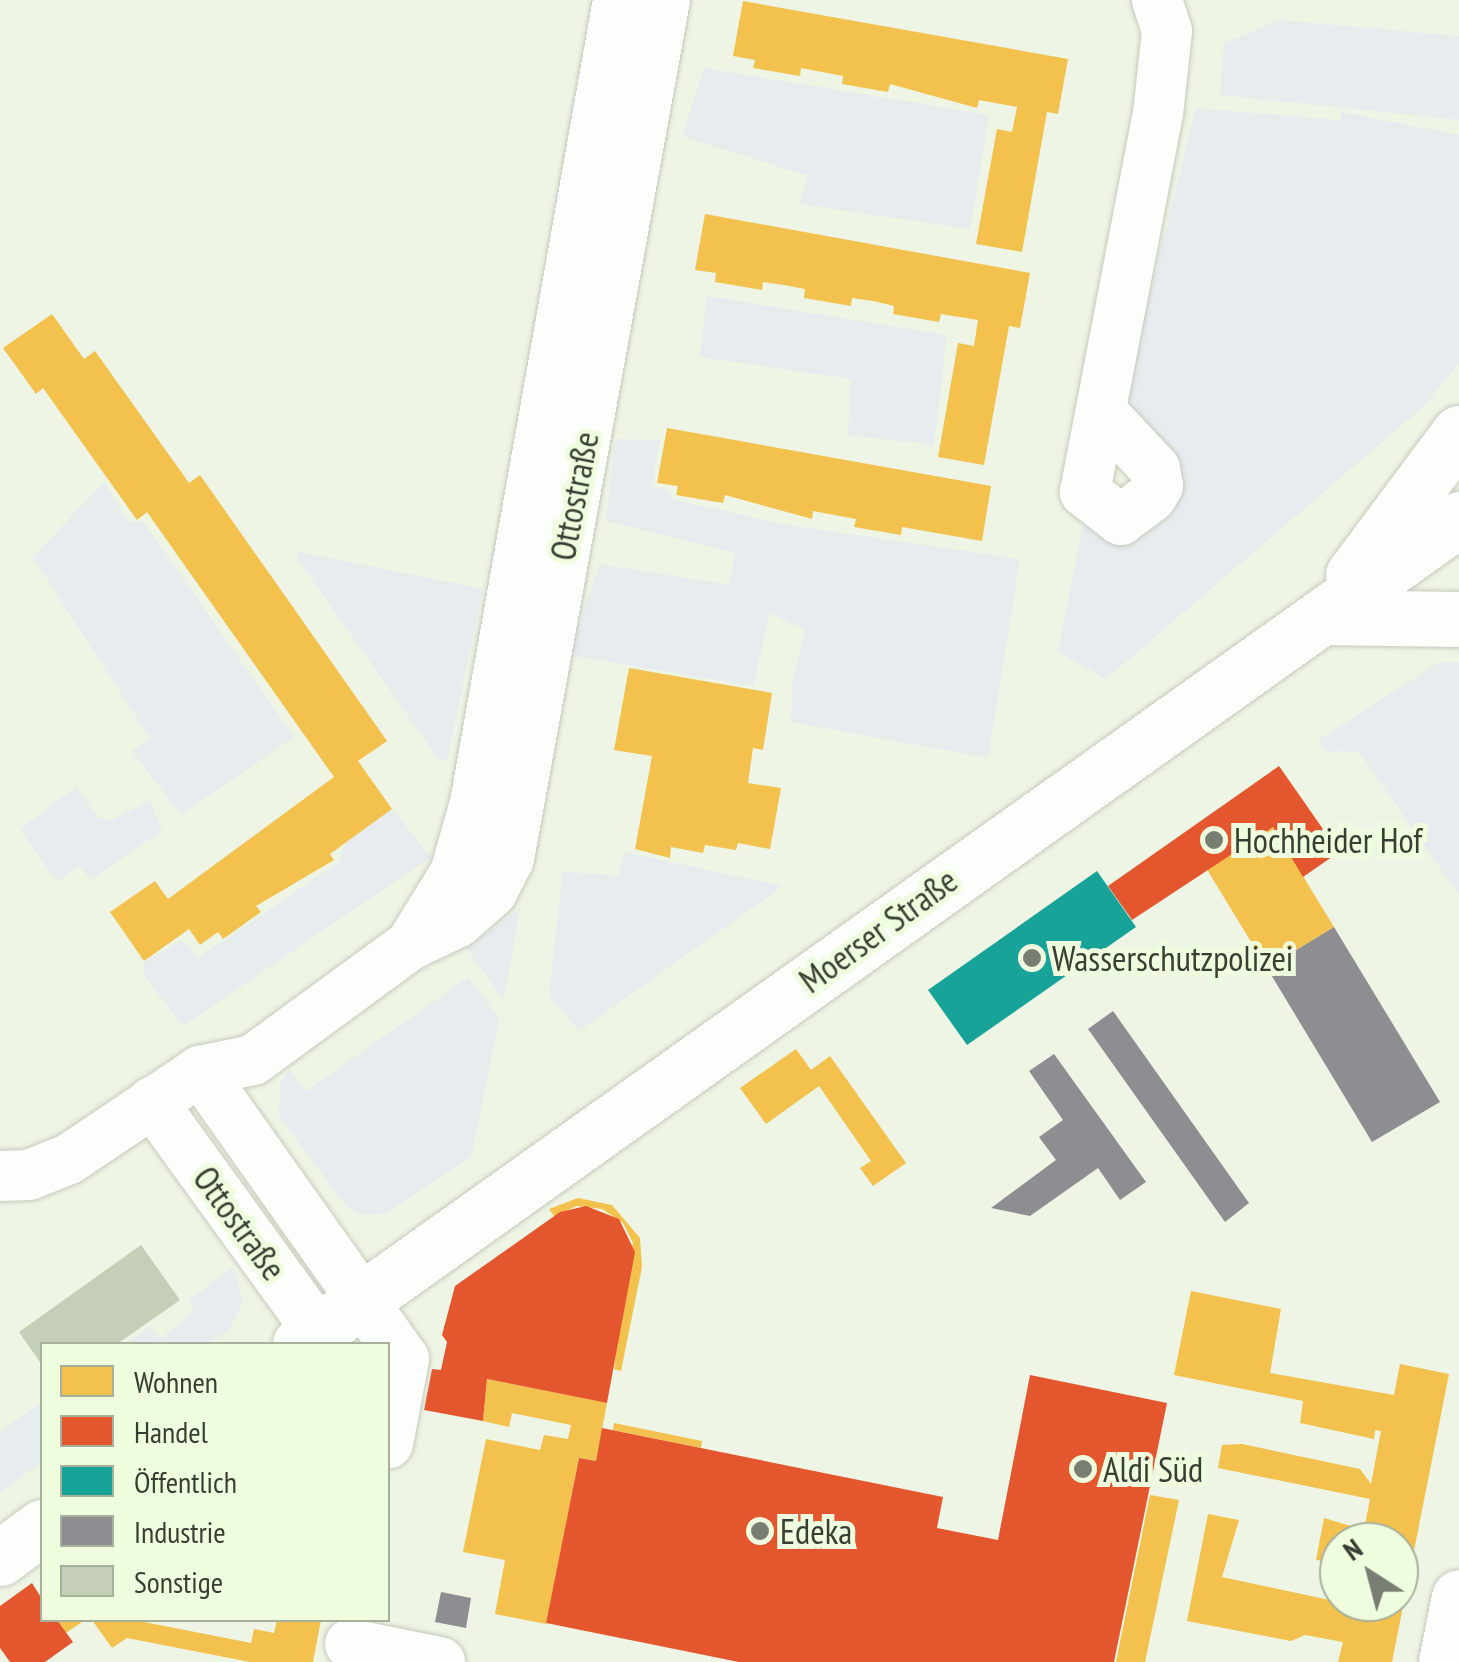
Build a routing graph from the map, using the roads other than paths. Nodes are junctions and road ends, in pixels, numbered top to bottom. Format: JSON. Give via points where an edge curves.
{"nodes":[{"id":1,"x":618,"y":0,"type":"edge"},
{"id":2,"x":665,"y":0,"type":"edge"},
{"id":3,"x":1157,"y":0,"type":"edge"},
{"id":4,"x":1101,"y":411,"type":"dead end"},
{"id":5,"x":1459,"y":434,"type":"edge"},
{"id":6,"x":1459,"y":519,"type":"edge"},
{"id":7,"x":1322,"y":617,"type":"junction"},
{"id":8,"x":1459,"y":618,"type":"edge"},
{"id":9,"x":410,"y":945,"type":"junction"},
{"id":10,"x":200,"y":1071,"type":"junction"},
{"id":11,"x":152,"y":1102,"type":"junction"},
{"id":12,"x":0,"y":1176,"type":"edge"},
{"id":13,"x":364,"y":1298,"type":"junction"},
{"id":14,"x":315,"y":1340,"type":"edge"},
{"id":15,"x":390,"y":1426,"type":"edge"},
{"id":16,"x":40,"y":1528,"type":"edge"},
{"id":17,"x":0,"y":1558,"type":"edge"},
{"id":18,"x":1459,"y":1597,"type":"edge"},
{"id":19,"x":351,"y":1642,"type":"edge"},
{"id":20,"x":440,"y":1662,"type":"edge"},
{"id":21,"x":1446,"y":1662,"type":"edge"}],
"edges":[{"from":1,"to":9,"type":"street","name":"Ottostraße","via":[[475,804],[455,873]]},
{"from":2,"to":9,"type":"street","name":"Ottostraße","via":[[510,859],[492,892],[458,922]]},
{"from":3,"to":4,"type":"street","via":[[1168,31],[1158,114]]},
{"from":5,"to":7,"type":"main road"},
{"from":6,"to":7,"type":"main road","name":"Moerser Straße"},
{"from":7,"to":8,"type":"main road"},
{"from":7,"to":13,"type":"main road","name":"Moerser Straße"},
{"from":9,"to":10,"type":"street","name":"Ottostraße","via":[[254,1060]]},
{"from":10,"to":11,"type":"street","name":"Ottostraße"},
{"from":10,"to":13,"type":"street","name":"Ottostraße"},
{"from":11,"to":12,"type":"street","name":"Ottostraße","via":[[69,1159],[29,1175]]},
{"from":11,"to":14,"type":"street","name":"Ottostraße"},
{"from":13,"to":14,"type":"main road","name":"Moerser Straße"},
{"from":13,"to":15,"type":"street","name":"Ottostraße","via":[[404,1360]]},
{"from":16,"to":17,"type":"main road"},
{"from":18,"to":21,"type":"main road"},
{"from":19,"to":20,"type":"street"}]}
